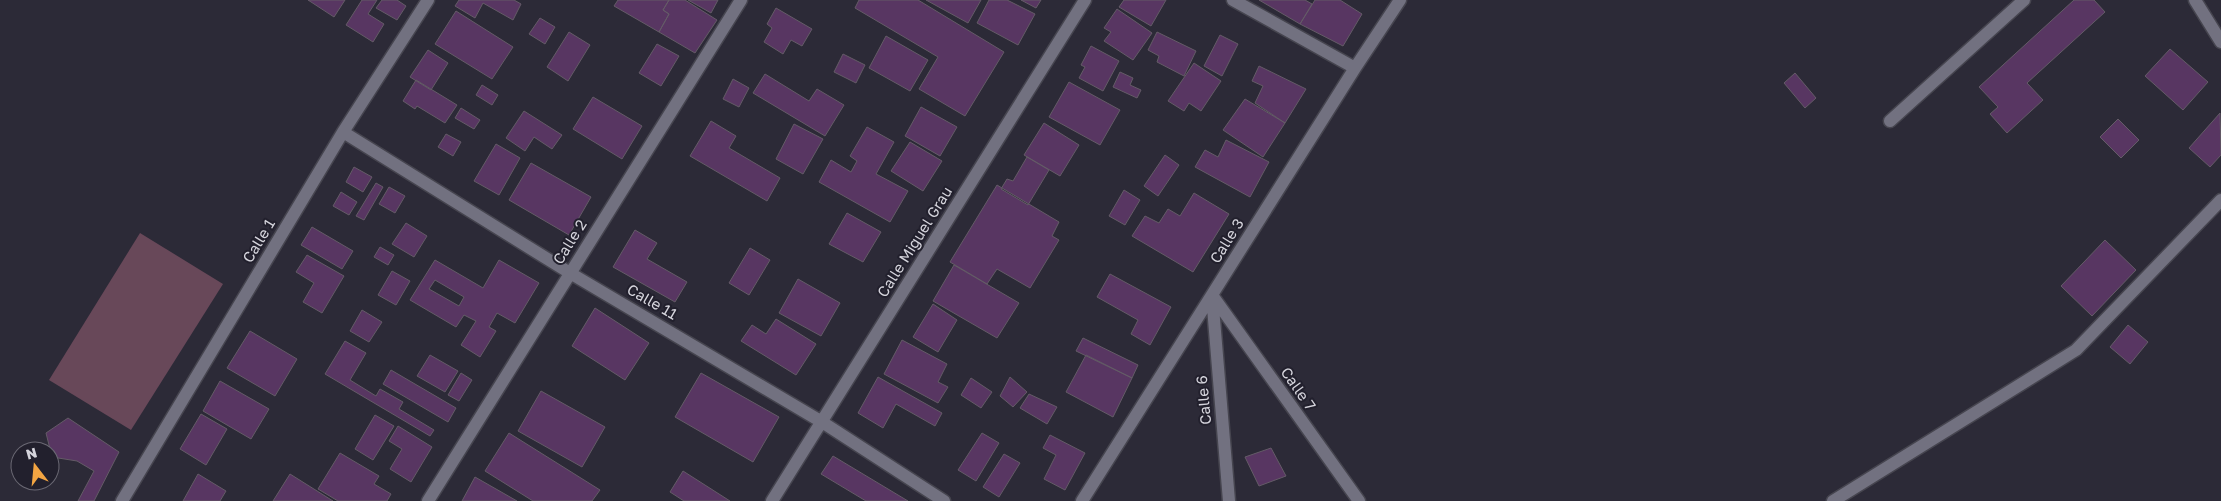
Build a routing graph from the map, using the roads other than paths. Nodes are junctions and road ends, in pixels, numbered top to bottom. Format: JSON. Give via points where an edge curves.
{"nodes":[{"id":1,"x":428,"y":0,"type":"edge"},
{"id":2,"x":741,"y":0,"type":"edge"},
{"id":3,"x":1085,"y":0,"type":"edge"},
{"id":4,"x":1233,"y":0,"type":"edge"},
{"id":5,"x":1400,"y":0,"type":"edge"},
{"id":6,"x":2024,"y":0,"type":"edge"},
{"id":7,"x":2195,"y":0,"type":"edge"},
{"id":8,"x":2221,"y":42,"type":"edge"},
{"id":9,"x":1355,"y":68,"type":"junction"},
{"id":10,"x":1890,"y":121,"type":"dead end"},
{"id":11,"x":343,"y":132,"type":"junction"},
{"id":12,"x":2221,"y":200,"type":"edge"},
{"id":13,"x":570,"y":273,"type":"junction"},
{"id":14,"x":1212,"y":296,"type":"junction"},
{"id":15,"x":822,"y":422,"type":"junction"},
{"id":16,"x":122,"y":501,"type":"edge"},
{"id":17,"x":428,"y":501,"type":"edge"},
{"id":18,"x":772,"y":501,"type":"edge"},
{"id":19,"x":944,"y":501,"type":"edge"},
{"id":20,"x":1082,"y":501,"type":"edge"},
{"id":21,"x":1229,"y":501,"type":"edge"},
{"id":22,"x":1358,"y":501,"type":"edge"},
{"id":23,"x":1833,"y":501,"type":"edge"}],
"edges":[{"from":1,"to":11,"type":"street","name":"Calle 1"},
{"from":2,"to":13,"type":"street","name":"Calle 2"},
{"from":3,"to":15,"type":"street","name":"Calle Miguel Grau"},
{"from":4,"to":9,"type":"street"},
{"from":5,"to":9,"type":"street","name":"Calle 3"},
{"from":6,"to":10,"type":"street"},
{"from":7,"to":8,"type":"street"},
{"from":9,"to":14,"type":"street","name":"Calle 3"},
{"from":11,"to":13,"type":"street","name":"Calle 11"},
{"from":11,"to":16,"type":"street","name":"Calle 1"},
{"from":12,"to":23,"type":"street","via":[[2076,350]]},
{"from":13,"to":15,"type":"street","name":"Calle 11"},
{"from":13,"to":17,"type":"street","name":"Calle 2"},
{"from":14,"to":20,"type":"street","name":"Calle 3"},
{"from":14,"to":21,"type":"street","name":"Calle 6"},
{"from":14,"to":22,"type":"street","name":"Calle 7"},
{"from":15,"to":18,"type":"street","name":"Calle Miguel Grau"},
{"from":15,"to":19,"type":"street","name":"Calle 11"}]}
